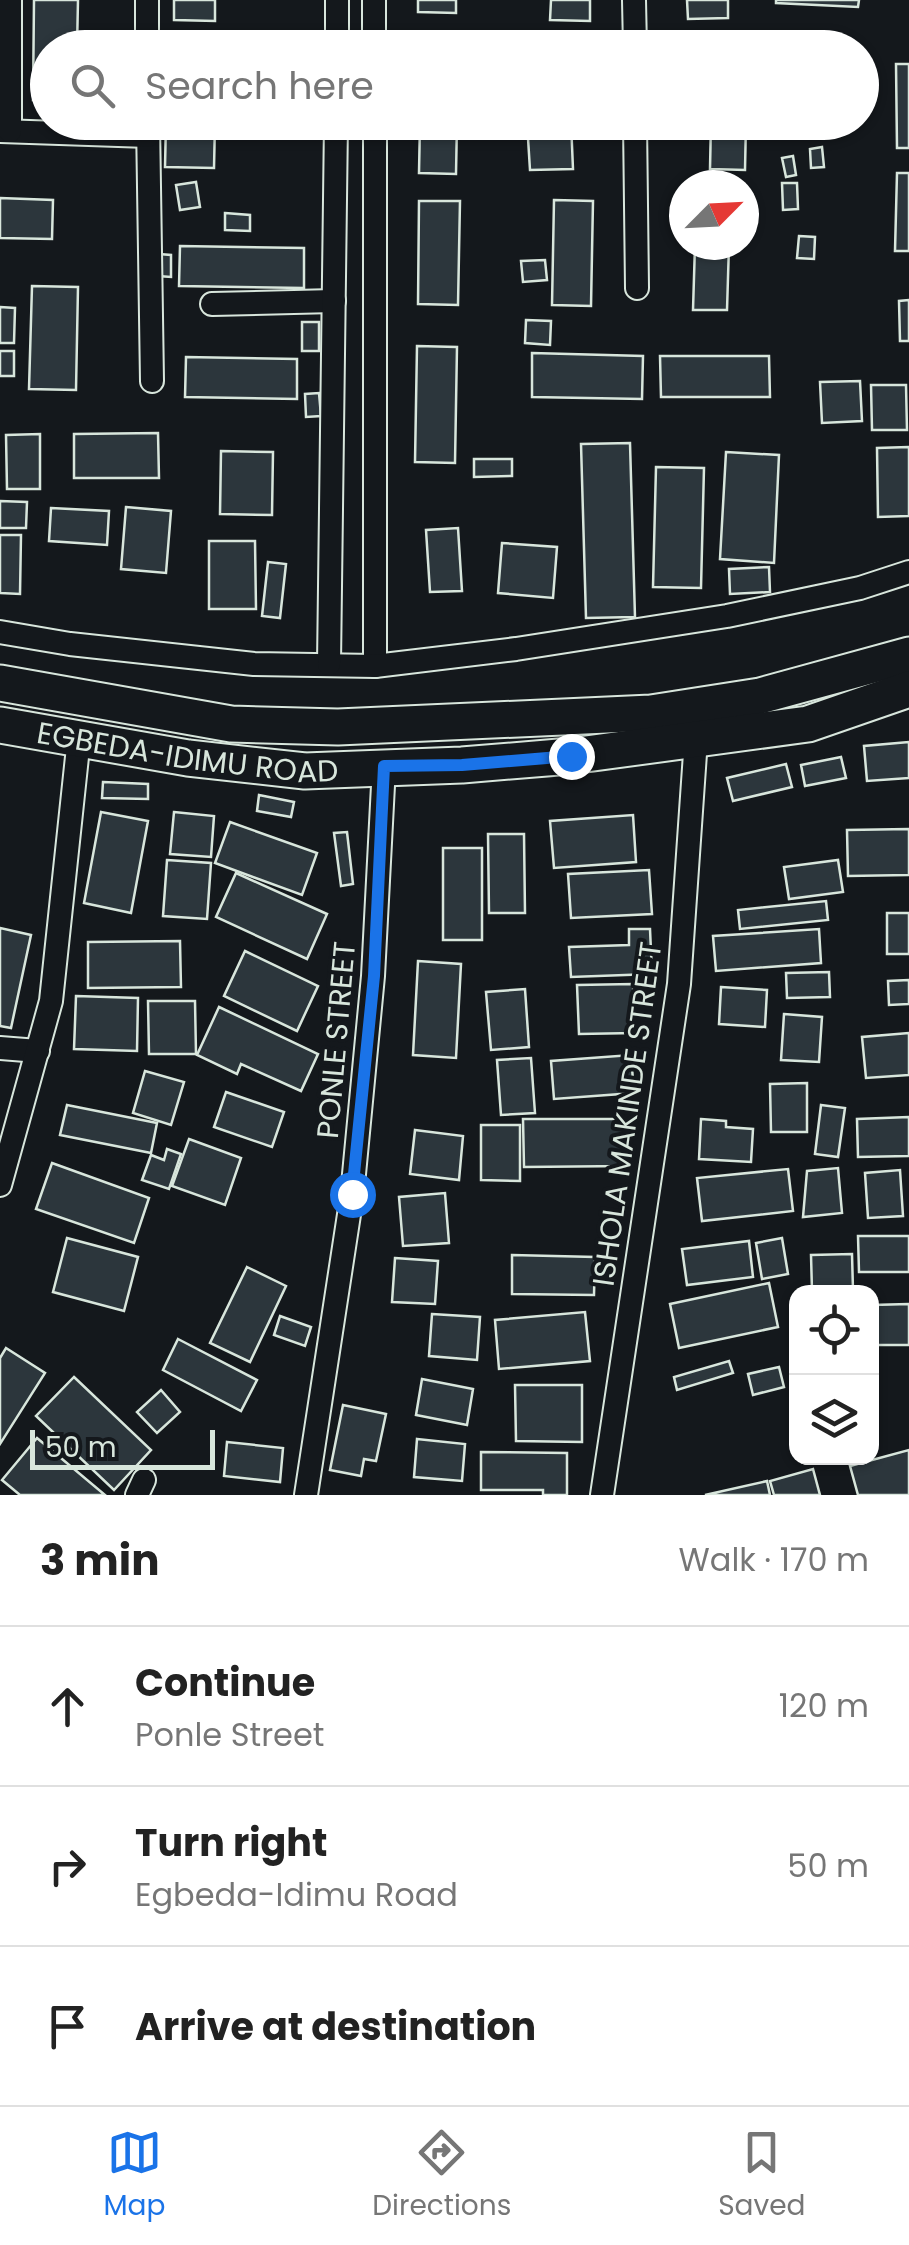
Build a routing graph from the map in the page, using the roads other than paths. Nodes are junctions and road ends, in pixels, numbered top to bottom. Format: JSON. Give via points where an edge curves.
{"nodes":[{"id":1,"x":10,"y":0,"type":"edge"},
{"id":2,"x":147,"y":0,"type":"edge"},
{"id":3,"x":337,"y":0,"type":"edge"},
{"id":4,"x":374,"y":0,"type":"edge"},
{"id":5,"x":634,"y":0,"type":"edge"},
{"id":6,"x":148,"y":30,"type":"edge"},
{"id":7,"x":337,"y":30,"type":"edge"},
{"id":8,"x":374,"y":30,"type":"edge"},
{"id":9,"x":634,"y":30,"type":"edge"},
{"id":10,"x":5,"y":131,"type":"edge"},
{"id":11,"x":30,"y":131,"type":"edge"},
{"id":12,"x":148,"y":140,"type":"edge"},
{"id":13,"x":336,"y":140,"type":"edge"},
{"id":14,"x":374,"y":140,"type":"edge"},
{"id":15,"x":635,"y":140,"type":"edge"},
{"id":16,"x":637,"y":288,"type":"dead end"},
{"id":17,"x":334,"y":301,"type":"junction"},
{"id":18,"x":212,"y":304,"type":"dead end"},
{"id":19,"x":152,"y":381,"type":"dead end"},
{"id":20,"x":909,"y":572,"type":"edge"},
{"id":21,"x":0,"y":632,"type":"edge"},
{"id":22,"x":909,"y":655,"type":"edge"},
{"id":23,"x":329,"y":664,"type":"junction"},
{"id":24,"x":375,"y":666,"type":"junction"},
{"id":25,"x":0,"y":683,"type":"edge"},
{"id":26,"x":909,"y":689,"type":"edge"},
{"id":27,"x":0,"y":725,"type":"edge"},
{"id":28,"x":79,"y":738,"type":"junction"},
{"id":29,"x":696,"y":738,"type":"junction"},
{"id":30,"x":384,"y":766,"type":"junction"},
{"id":31,"x":0,"y":1048,"type":"edge"},
{"id":32,"x":38,"y":1051,"type":"junction"},
{"id":33,"x":0,"y":1185,"type":"edge"},
{"id":34,"x":306,"y":1495,"type":"edge"},
{"id":35,"x":602,"y":1495,"type":"edge"}],
"edges":[{"from":1,"to":10,"type":"street"},
{"from":2,"to":6,"type":"street"},
{"from":3,"to":7,"type":"street"},
{"from":4,"to":8,"type":"street"},
{"from":5,"to":9,"type":"street"},
{"from":10,"to":11,"type":"street"},
{"from":12,"to":19,"type":"street"},
{"from":13,"to":17,"type":"street"},
{"from":14,"to":24,"type":"street"},
{"from":15,"to":16,"type":"street"},
{"from":17,"to":18,"type":"street"},
{"from":17,"to":23,"type":"street"},
{"from":20,"to":24,"type":"street","via":[[726,616]]},
{"from":21,"to":23,"type":"street","via":[[254,664]]},
{"from":22,"to":25,"type":"main road","name":"EGBEDA-IDIMU ROAD","via":[[760,696],[651,713],[357,726],[231,724]]},
{"from":23,"to":24,"type":"street"},
{"from":26,"to":29,"type":"main road","name":"EGBEDA-IDIMU ROAD","via":[[808,724]]},
{"from":27,"to":28,"type":"main road","name":"EGBEDA-IDIMU ROAD"},
{"from":28,"to":30,"type":"main road","name":"EGBEDA-IDIMU ROAD","via":[[305,771]]},
{"from":28,"to":32,"type":"street","via":[[51,1000]]},
{"from":29,"to":30,"type":"main road","name":"EGBEDA-IDIMU ROAD","via":[[571,756]]},
{"from":29,"to":35,"type":"street","name":"ISHOLA MAKINDE STREET","via":[[679,984]]},
{"from":30,"to":34,"type":"street","name":"PONLE STREET","via":[[374,976],[352,1194]]},
{"from":31,"to":32,"type":"street"},
{"from":32,"to":33,"type":"street"}]}
